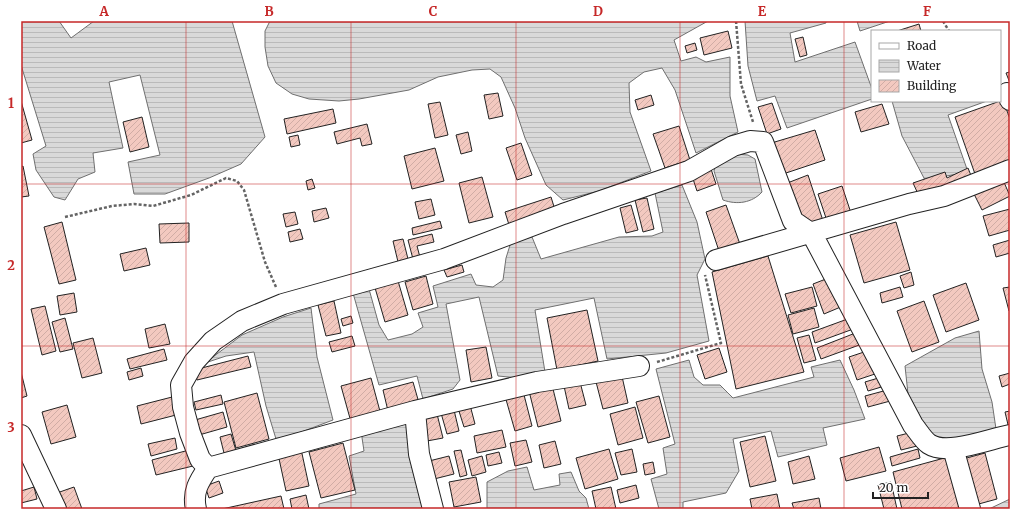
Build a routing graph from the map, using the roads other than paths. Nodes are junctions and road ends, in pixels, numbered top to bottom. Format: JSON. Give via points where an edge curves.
{"nodes":[{"id":1,"x":1010,"y":170,"type":"edge"},
{"id":2,"x":812,"y":234,"type":"junction"},
{"id":3,"x":716,"y":260,"type":"road end"},
{"id":4,"x":639,"y":366,"type":"road end"},
{"id":5,"x":415,"y":411,"type":"junction"},
{"id":6,"x":21,"y":435,"type":"edge"},
{"id":7,"x":1010,"y":435,"type":"edge"},
{"id":8,"x":953,"y":448,"type":"junction"},
{"id":9,"x":208,"y":468,"type":"junction"},
{"id":10,"x":56,"y":509,"type":"edge"},
{"id":11,"x":196,"y":509,"type":"edge"},
{"id":12,"x":433,"y":509,"type":"edge"},
{"id":13,"x":970,"y":509,"type":"edge"}],
"edges":[{"from":1,"to":2,"type":"street","via":[[944,196]]},
{"from":2,"to":3,"type":"street"},
{"from":2,"to":8,"type":"street","via":[[913,425],[928,444],[941,449]]},
{"from":2,"to":9,"type":"street","via":[[793,221],[763,142],[750,141],[733,146],[689,171],[563,214],[444,259],[283,304],[242,321],[213,341],[194,362],[181,385],[183,407],[190,433],[200,459]]},
{"from":4,"to":5,"type":"street","via":[[537,382]]},
{"from":5,"to":9,"type":"street"},
{"from":5,"to":12,"type":"street","via":[[419,454]]},
{"from":6,"to":10,"type":"street"},
{"from":7,"to":8,"type":"street"},
{"from":8,"to":13,"type":"street"},
{"from":9,"to":11,"type":"street","via":[[197,485],[194,502]]}]}
